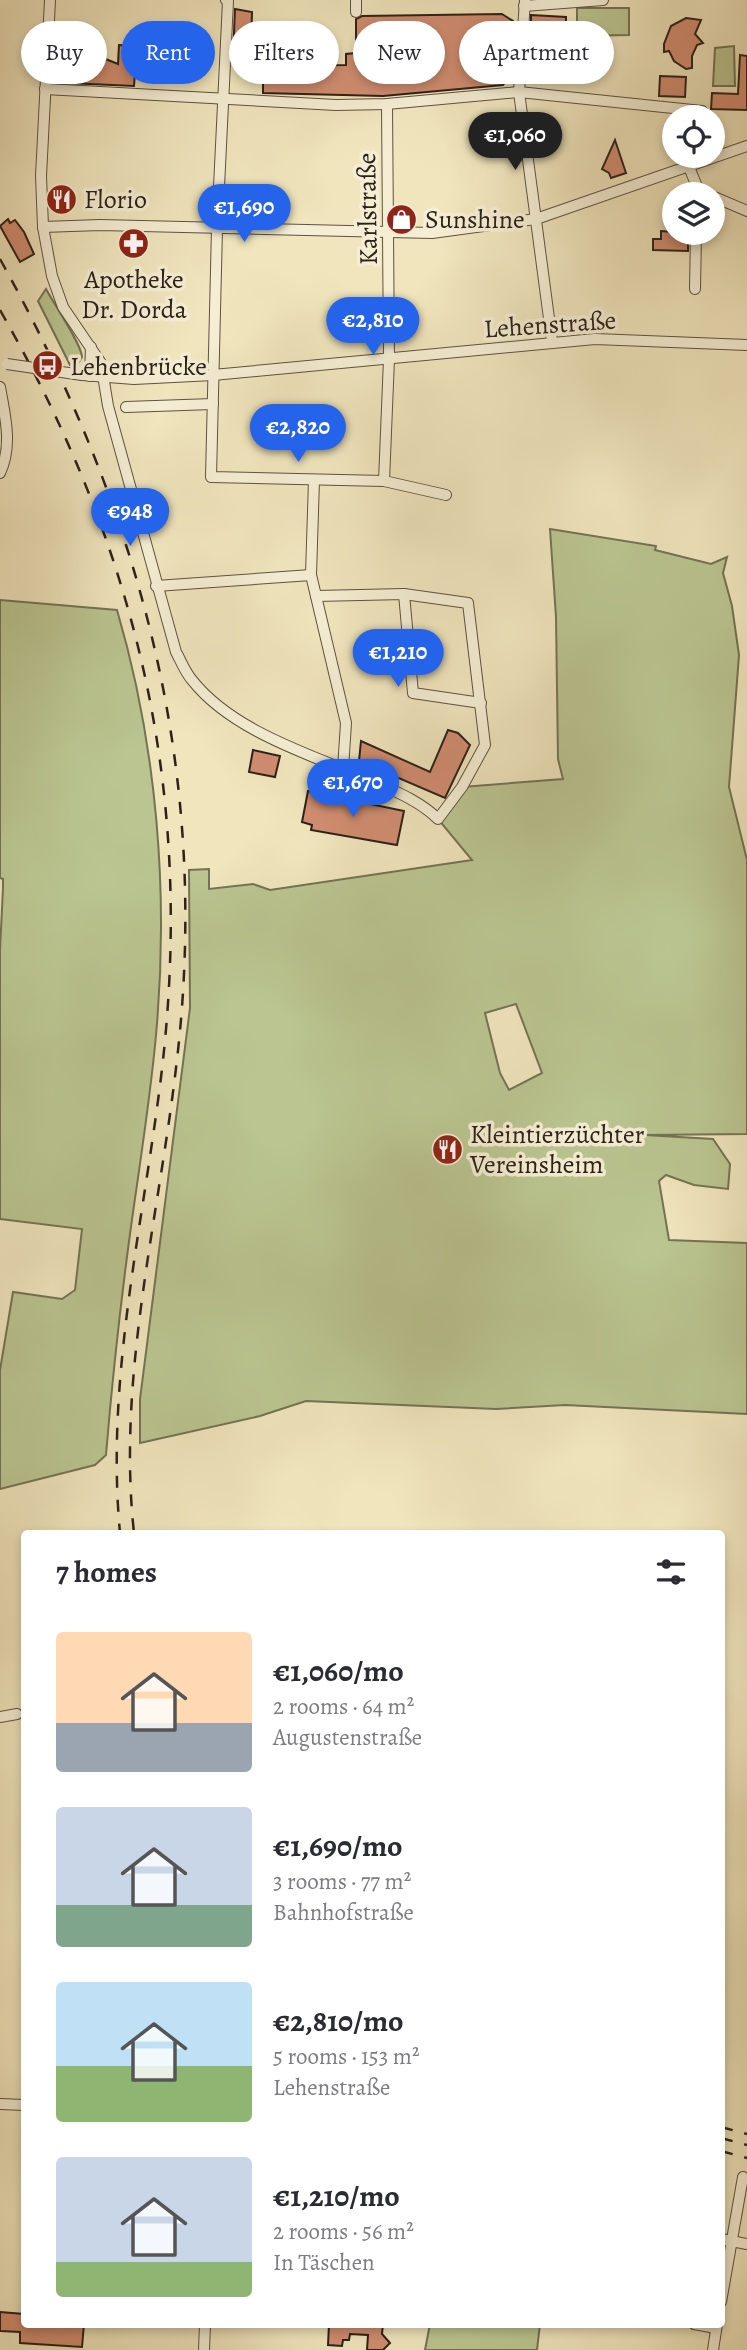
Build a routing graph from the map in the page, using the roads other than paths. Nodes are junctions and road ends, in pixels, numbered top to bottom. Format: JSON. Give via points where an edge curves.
{"nodes":[{"id":1,"x":50,"y":0,"type":"edge"},
{"id":2,"x":227,"y":0,"type":"edge"},
{"id":3,"x":356,"y":0,"type":"edge"},
{"id":4,"x":603,"y":0,"type":"edge"},
{"id":5,"x":525,"y":3,"type":"edge"},
{"id":6,"x":356,"y":12,"type":"dead end"},
{"id":7,"x":45,"y":89,"type":"junction"},
{"id":8,"x":519,"y":92,"type":"junction"},
{"id":9,"x":224,"y":100,"type":"junction"},
{"id":10,"x":387,"y":104,"type":"junction"},
{"id":11,"x":662,"y":109,"type":"edge"},
{"id":12,"x":747,"y":146,"type":"edge"},
{"id":13,"x":725,"y":152,"type":"edge"},
{"id":14,"x":686,"y":168,"type":"edge"},
{"id":15,"x":725,"y":201,"type":"edge"},
{"id":16,"x":747,"y":211,"type":"edge"},
{"id":17,"x":536,"y":219,"type":"junction"},
{"id":18,"x":43,"y":226,"type":"junction"},
{"id":19,"x":217,"y":228,"type":"junction"},
{"id":20,"x":388,"y":233,"type":"junction"},
{"id":21,"x":696,"y":245,"type":"edge"},
{"id":22,"x":695,"y":289,"type":"dead end"},
{"id":23,"x":552,"y":341,"type":"junction"},
{"id":24,"x":747,"y":345,"type":"edge"},
{"id":25,"x":91,"y":346,"type":"junction"},
{"id":26,"x":389,"y":359,"type":"junction"},
{"id":27,"x":4,"y":364,"type":"edge"},
{"id":28,"x":213,"y":375,"type":"junction"},
{"id":29,"x":86,"y":376,"type":"junction"},
{"id":30,"x":104,"y":377,"type":"junction"},
{"id":31,"x":0,"y":387,"type":"edge"},
{"id":32,"x":213,"y":404,"type":"junction"},
{"id":33,"x":126,"y":407,"type":"dead end"},
{"id":34,"x":0,"y":472,"type":"edge"},
{"id":35,"x":314,"y":480,"type":"junction"},
{"id":36,"x":384,"y":481,"type":"junction"},
{"id":37,"x":446,"y":495,"type":"dead end"},
{"id":38,"x":311,"y":575,"type":"junction"},
{"id":39,"x":156,"y":586,"type":"junction"},
{"id":40,"x":404,"y":594,"type":"junction"},
{"id":41,"x":316,"y":596,"type":"junction"},
{"id":42,"x":481,"y":703,"type":"junction"},
{"id":43,"x":343,"y":769,"type":"junction"},
{"id":44,"x":17,"y":1714,"type":"dead end"},
{"id":45,"x":0,"y":1717,"type":"edge"},
{"id":46,"x":0,"y":2104,"type":"edge"},
{"id":47,"x":21,"y":2105,"type":"edge"},
{"id":48,"x":743,"y":2177,"type":"dead end"},
{"id":49,"x":725,"y":2240,"type":"edge"},
{"id":50,"x":732,"y":2242,"type":"junction"},
{"id":51,"x":747,"y":2244,"type":"edge"},
{"id":52,"x":725,"y":2280,"type":"edge"},
{"id":53,"x":205,"y":2328,"type":"edge"},
{"id":54,"x":716,"y":2328,"type":"edge"},
{"id":55,"x":204,"y":2350,"type":"edge"},
{"id":56,"x":713,"y":2350,"type":"edge"}],
"edges":[{"from":1,"to":7,"type":"street"},
{"from":2,"to":9,"type":"street"},
{"from":3,"to":6,"type":"street"},
{"from":4,"to":5,"type":"street"},
{"from":5,"to":8,"type":"street"},
{"from":7,"to":9,"type":"street"},
{"from":7,"to":18,"type":"street"},
{"from":8,"to":10,"type":"street"},
{"from":8,"to":11,"type":"street"},
{"from":8,"to":17,"type":"street"},
{"from":9,"to":10,"type":"street"},
{"from":9,"to":19,"type":"street"},
{"from":10,"to":20,"type":"street","name":"Karlstraße"},
{"from":12,"to":13,"type":"street"},
{"from":14,"to":17,"type":"street"},
{"from":15,"to":16,"type":"street"},
{"from":17,"to":20,"type":"street","via":[[432,233]]},
{"from":17,"to":23,"type":"street"},
{"from":18,"to":19,"type":"street"},
{"from":18,"to":25,"type":"street","via":[[59,296]]},
{"from":19,"to":20,"type":"street"},
{"from":19,"to":28,"type":"street"},
{"from":20,"to":26,"type":"street","name":"Karlstraße"},
{"from":21,"to":22,"type":"street"},
{"from":23,"to":24,"type":"street","name":"Lehenstraße"},
{"from":23,"to":26,"type":"street","name":"Lehenstraße"},
{"from":25,"to":29,"type":"street"},
{"from":25,"to":30,"type":"street"},
{"from":26,"to":28,"type":"street","name":"Lehenstraße"},
{"from":26,"to":36,"type":"street","name":"Karlstraße"},
{"from":27,"to":29,"type":"street","bridge":true},
{"from":28,"to":30,"type":"street","name":"Lehenstraße"},
{"from":28,"to":32,"type":"street"},
{"from":29,"to":30,"type":"street"},
{"from":30,"to":39,"type":"street"},
{"from":31,"to":34,"type":"street","via":[[8,439]]},
{"from":32,"to":33,"type":"street"},
{"from":32,"to":35,"type":"street","via":[[211,477]]},
{"from":35,"to":36,"type":"street"},
{"from":35,"to":38,"type":"street"},
{"from":36,"to":37,"type":"street"},
{"from":38,"to":39,"type":"street"},
{"from":38,"to":41,"type":"street"},
{"from":39,"to":43,"type":"street","via":[[176,652],[192,681],[250,728]]},
{"from":40,"to":41,"type":"street"},
{"from":40,"to":42,"type":"street","via":[[468,603]]},
{"from":40,"to":42,"type":"street","via":[[414,693]]},
{"from":41,"to":43,"type":"street","via":[[346,723]]},
{"from":42,"to":43,"type":"street","via":[[484,750],[438,819],[428,809]]},
{"from":44,"to":45,"type":"street"},
{"from":46,"to":47,"type":"street"},
{"from":48,"to":50,"type":"street"},
{"from":49,"to":50,"type":"street"},
{"from":50,"to":51,"type":"street"},
{"from":50,"to":52,"type":"street"},
{"from":53,"to":55,"type":"street"},
{"from":54,"to":56,"type":"street"}]}
